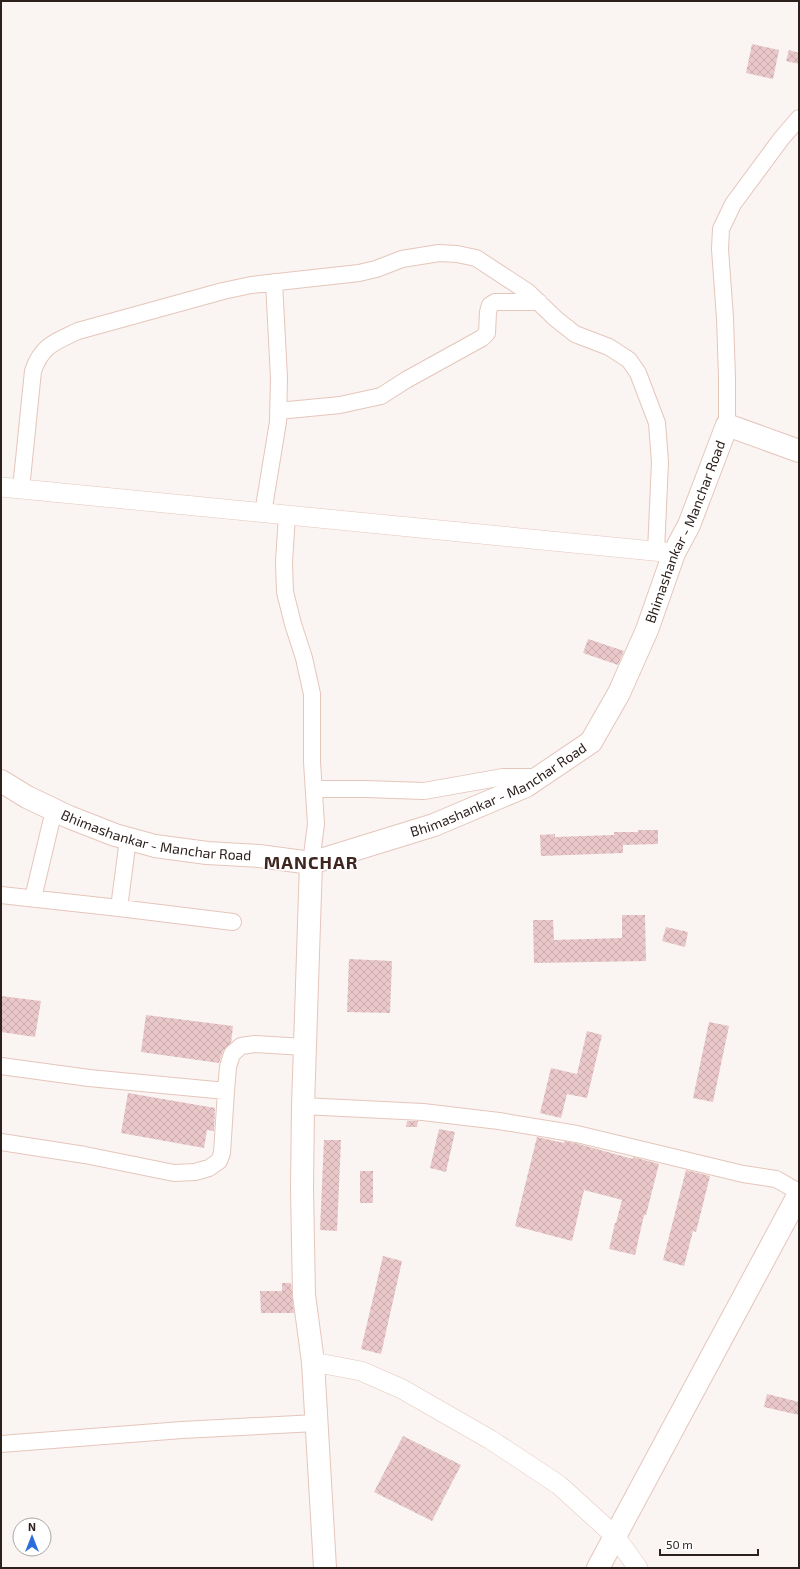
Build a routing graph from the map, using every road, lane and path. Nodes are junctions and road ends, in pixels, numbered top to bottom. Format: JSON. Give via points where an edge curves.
{"nodes":[{"id":1,"x":799,"y":118,"type":"edge"},
{"id":2,"x":274,"y":282,"type":"junction"},
{"id":3,"x":539,"y":302,"type":"junction"},
{"id":4,"x":278,"y":411,"type":"junction"},
{"id":5,"x":727,"y":425,"type":"junction"},
{"id":6,"x":799,"y":451,"type":"edge"},
{"id":7,"x":1,"y":487,"type":"edge"},
{"id":8,"x":21,"y":489,"type":"junction"},
{"id":9,"x":263,"y":513,"type":"junction"},
{"id":10,"x":287,"y":515,"type":"junction"},
{"id":11,"x":665,"y":552,"type":"junction"},
{"id":12,"x":541,"y":777,"type":"junction"},
{"id":13,"x":1,"y":781,"type":"edge"},
{"id":14,"x":314,"y":789,"type":"junction"},
{"id":15,"x":54,"y":810,"type":"junction"},
{"id":16,"x":128,"y":839,"type":"junction"},
{"id":17,"x":311,"y":863,"type":"junction"},
{"id":18,"x":1,"y":895,"type":"edge"},
{"id":19,"x":33,"y":898,"type":"junction"},
{"id":20,"x":119,"y":908,"type":"junction"},
{"id":21,"x":233,"y":922,"type":"dead end"},
{"id":22,"x":305,"y":1047,"type":"junction"},
{"id":23,"x":1,"y":1066,"type":"edge"},
{"id":24,"x":226,"y":1091,"type":"junction"},
{"id":25,"x":303,"y":1106,"type":"junction"},
{"id":26,"x":1,"y":1142,"type":"edge"},
{"id":27,"x":799,"y":1193,"type":"edge"},
{"id":28,"x":313,"y":1362,"type":"junction"},
{"id":29,"x":316,"y":1423,"type":"junction"},
{"id":30,"x":1,"y":1444,"type":"edge"},
{"id":31,"x":615,"y":1536,"type":"junction"},
{"id":32,"x":325,"y":1568,"type":"edge"},
{"id":33,"x":598,"y":1568,"type":"edge"},
{"id":34,"x":638,"y":1568,"type":"edge"}],
"edges":[{"from":1,"to":5,"type":"street","via":[[733,204],[721,229]]},
{"from":2,"to":3,"type":"street","via":[[376,269],[402,259],[423,255],[457,254],[476,258]]},
{"from":2,"to":4,"type":"street","via":[[279,378]]},
{"from":2,"to":8,"type":"street","via":[[223,291],[78,331],[46,348],[33,370]]},
{"from":3,"to":4,"type":"street","via":[[495,302],[490,305],[487,333],[482,338],[381,396],[340,404]]},
{"from":3,"to":11,"type":"street","via":[[575,334],[609,347],[629,360],[638,372],[657,424]]},
{"from":4,"to":9,"type":"street"},
{"from":5,"to":6,"type":"main road","name":"Bhimashankar - Manchar Road"},
{"from":5,"to":11,"type":"main road","name":"Bhimashankar - Manchar Road","via":[[689,525]]},
{"from":7,"to":8,"type":"street"},
{"from":8,"to":9,"type":"street"},
{"from":9,"to":10,"type":"street"},
{"from":10,"to":11,"type":"street"},
{"from":10,"to":14,"type":"street","via":[[285,592],[312,694]]},
{"from":11,"to":12,"type":"main road","name":"Bhimashankar - Manchar Road","via":[[647,630],[619,693],[592,742]]},
{"from":12,"to":14,"type":"street","via":[[503,777],[424,791]]},
{"from":12,"to":17,"type":"main road","name":"Bhimashankar - Manchar Road","via":[[526,786],[434,825]]},
{"from":13,"to":15,"type":"main road","name":"Bhimashankar - Manchar Road"},
{"from":14,"to":17,"type":"street","via":[[316,824]]},
{"from":15,"to":16,"type":"main road","name":"Bhimashankar - Manchar Road"},
{"from":15,"to":19,"type":"street"},
{"from":16,"to":17,"type":"main road","name":"Bhimashankar - Manchar Road","via":[[155,846],[207,853]]},
{"from":16,"to":20,"type":"street"},
{"from":17,"to":22,"type":"main road"},
{"from":18,"to":19,"type":"street"},
{"from":19,"to":20,"type":"street"},
{"from":20,"to":21,"type":"street"},
{"from":22,"to":24,"type":"street","via":[[255,1044],[241,1046],[232,1054]]},
{"from":22,"to":25,"type":"main road"},
{"from":23,"to":24,"type":"street","via":[[89,1078]]},
{"from":24,"to":26,"type":"street","via":[[222,1153],[219,1161],[209,1168],[195,1172],[174,1173],[85,1155]]},
{"from":25,"to":27,"type":"street","via":[[423,1112],[577,1134],[776,1180]]},
{"from":25,"to":28,"type":"main road","via":[[304,1295]]},
{"from":27,"to":31,"type":"main road"},
{"from":28,"to":29,"type":"main road"},
{"from":28,"to":31,"type":"street","via":[[361,1371],[402,1389],[491,1440],[559,1485]]},
{"from":29,"to":30,"type":"street"},
{"from":29,"to":32,"type":"main road"},
{"from":31,"to":33,"type":"main road"},
{"from":31,"to":34,"type":"street"}]}
